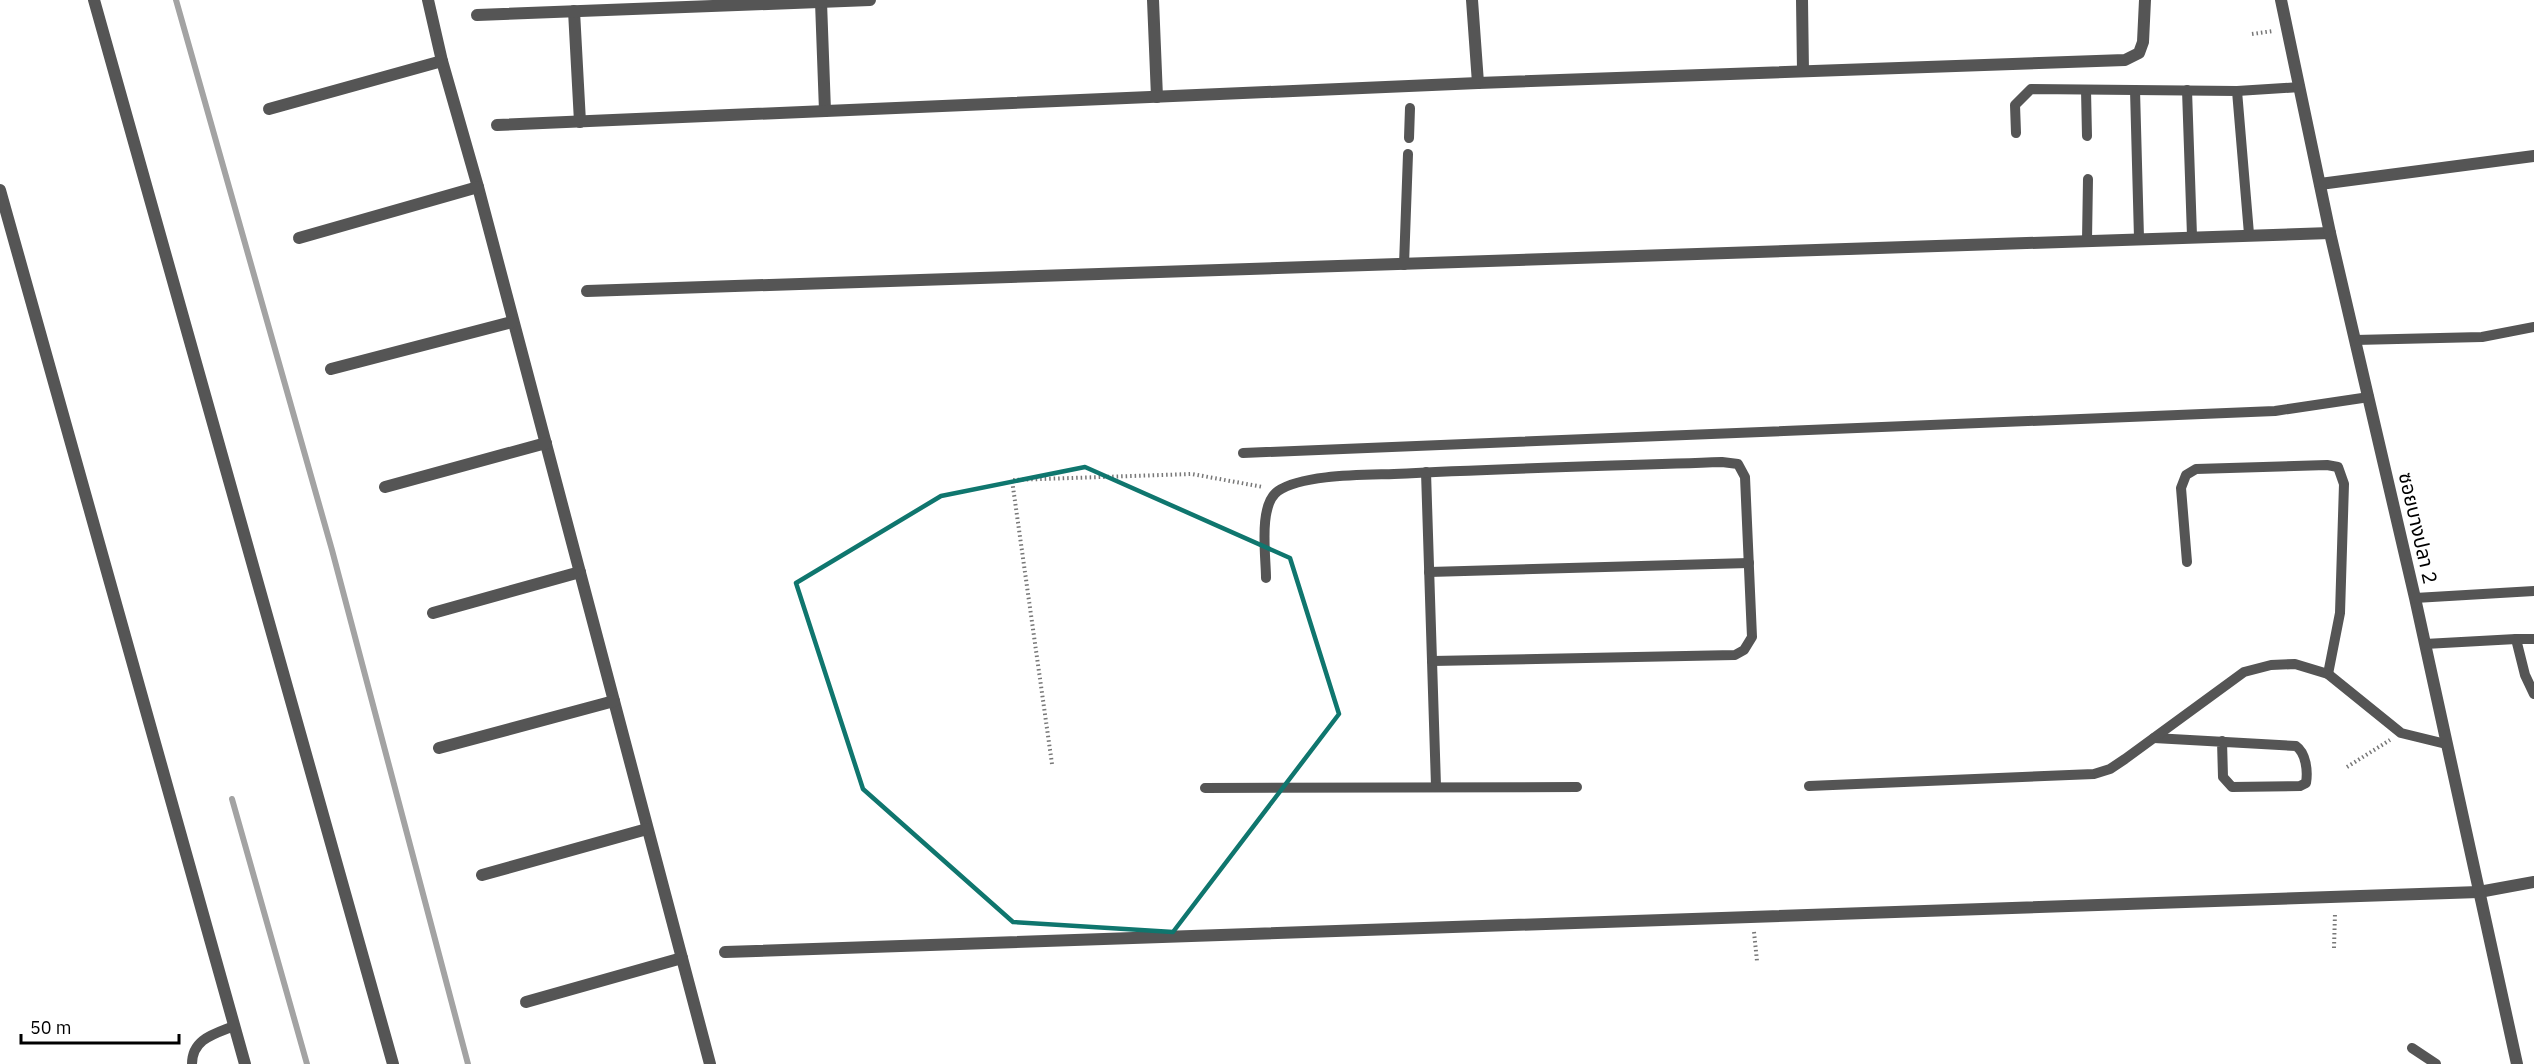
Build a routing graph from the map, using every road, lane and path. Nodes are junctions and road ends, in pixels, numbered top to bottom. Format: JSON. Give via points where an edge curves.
{"nodes":[{"id":1,"x":94,"y":0,"type":"edge"},
{"id":2,"x":428,"y":0,"type":"edge"},
{"id":3,"x":870,"y":0,"type":"edge"},
{"id":4,"x":1153,"y":0,"type":"edge"},
{"id":5,"x":1472,"y":0,"type":"edge"},
{"id":6,"x":1802,"y":0,"type":"edge"},
{"id":7,"x":2145,"y":0,"type":"edge"},
{"id":8,"x":2281,"y":0,"type":"edge"},
{"id":9,"x":821,"y":2,"type":"junction"},
{"id":10,"x":574,"y":11,"type":"junction"},
{"id":11,"x":477,"y":15,"type":"dead end"},
{"id":12,"x":442,"y":62,"type":"junction"},
{"id":13,"x":1803,"y":71,"type":"junction"},
{"id":14,"x":1478,"y":83,"type":"junction"},
{"id":15,"x":2300,"y":87,"type":"junction"},
{"id":16,"x":2086,"y":90,"type":"junction"},
{"id":17,"x":2135,"y":90,"type":"junction"},
{"id":18,"x":2187,"y":90,"type":"junction"},
{"id":19,"x":2237,"y":91,"type":"junction"},
{"id":20,"x":1156,"y":97,"type":"junction"},
{"id":21,"x":1410,"y":108,"type":"dead end"},
{"id":22,"x":269,"y":109,"type":"dead end"},
{"id":23,"x":825,"y":111,"type":"junction"},
{"id":24,"x":580,"y":122,"type":"junction"},
{"id":25,"x":497,"y":125,"type":"dead end"},
{"id":26,"x":2016,"y":133,"type":"dead end"},
{"id":27,"x":2087,"y":136,"type":"dead end"},
{"id":28,"x":1408,"y":138,"type":"dead end"},
{"id":29,"x":1408,"y":154,"type":"dead end"},
{"id":30,"x":2534,"y":156,"type":"edge"},
{"id":31,"x":2088,"y":179,"type":"dead end"},
{"id":32,"x":2319,"y":184,"type":"junction"},
{"id":33,"x":478,"y":187,"type":"junction"},
{"id":34,"x":0,"y":190,"type":"edge"},
{"id":35,"x":2330,"y":233,"type":"junction"},
{"id":36,"x":2249,"y":234,"type":"junction"},
{"id":37,"x":2192,"y":236,"type":"junction"},
{"id":38,"x":299,"y":238,"type":"dead end"},
{"id":39,"x":2139,"y":238,"type":"junction"},
{"id":40,"x":2087,"y":240,"type":"junction"},
{"id":41,"x":1404,"y":265,"type":"junction"},
{"id":42,"x":587,"y":291,"type":"dead end"},
{"id":43,"x":512,"y":322,"type":"junction"},
{"id":44,"x":2534,"y":327,"type":"edge"},
{"id":45,"x":2355,"y":340,"type":"junction"},
{"id":46,"x":331,"y":369,"type":"dead end"},
{"id":47,"x":2368,"y":397,"type":"junction"},
{"id":48,"x":546,"y":443,"type":"junction"},
{"id":49,"x":1243,"y":453,"type":"dead end"},
{"id":50,"x":1426,"y":472,"type":"junction"},
{"id":51,"x":385,"y":487,"type":"dead end"},
{"id":52,"x":1279,"y":490,"type":"junction"},
{"id":53,"x":2187,"y":562,"type":"dead end"},
{"id":54,"x":1749,"y":563,"type":"junction"},
{"id":55,"x":580,"y":572,"type":"junction"},
{"id":56,"x":1429,"y":572,"type":"junction"},
{"id":57,"x":1266,"y":578,"type":"dead end"},
{"id":58,"x":2534,"y":591,"type":"edge"},
{"id":59,"x":2415,"y":598,"type":"junction"},
{"id":60,"x":433,"y":613,"type":"dead end"},
{"id":61,"x":2516,"y":639,"type":"junction"},
{"id":62,"x":2534,"y":639,"type":"edge"},
{"id":63,"x":2425,"y":644,"type":"junction"},
{"id":64,"x":1432,"y":661,"type":"junction"},
{"id":65,"x":2328,"y":674,"type":"junction"},
{"id":66,"x":2534,"y":694,"type":"edge"},
{"id":67,"x":614,"y":701,"type":"junction"},
{"id":68,"x":2401,"y":733,"type":"junction"},
{"id":69,"x":2154,"y":738,"type":"junction"},
{"id":70,"x":2222,"y":741,"type":"junction"},
{"id":71,"x":2446,"y":744,"type":"junction"},
{"id":72,"x":439,"y":748,"type":"dead end"},
{"id":73,"x":1052,"y":764,"type":"dead end"},
{"id":74,"x":2347,"y":767,"type":"dead end"},
{"id":75,"x":1436,"y":786,"type":"junction"},
{"id":76,"x":1809,"y":786,"type":"dead end"},
{"id":77,"x":1577,"y":787,"type":"dead end"},
{"id":78,"x":1205,"y":788,"type":"dead end"},
{"id":79,"x":647,"y":829,"type":"junction"},
{"id":80,"x":482,"y":875,"type":"dead end"},
{"id":81,"x":2534,"y":882,"type":"edge"},
{"id":82,"x":2479,"y":892,"type":"junction"},
{"id":83,"x":2336,"y":896,"type":"junction"},
{"id":84,"x":1752,"y":916,"type":"junction"},
{"id":85,"x":2334,"y":948,"type":"dead end"},
{"id":86,"x":724,"y":952,"type":"dead end"},
{"id":87,"x":682,"y":958,"type":"junction"},
{"id":88,"x":1757,"y":961,"type":"dead end"},
{"id":89,"x":526,"y":1002,"type":"dead end"},
{"id":90,"x":234,"y":1026,"type":"junction"},
{"id":91,"x":2412,"y":1048,"type":"dead end"},
{"id":92,"x":192,"y":1064,"type":"edge"},
{"id":93,"x":245,"y":1064,"type":"edge"},
{"id":94,"x":393,"y":1064,"type":"edge"},
{"id":95,"x":710,"y":1064,"type":"edge"},
{"id":96,"x":2436,"y":1064,"type":"edge"},
{"id":97,"x":2517,"y":1064,"type":"edge"}],
"edges":[{"from":1,"to":94,"type":"street"},
{"from":2,"to":12,"type":"street"},
{"from":3,"to":9,"type":"street"},
{"from":4,"to":20,"type":"street"},
{"from":5,"to":14,"type":"street"},
{"from":6,"to":13,"type":"street"},
{"from":7,"to":13,"type":"street","via":[[2143,42],[2139,53],[2125,60]]},
{"from":8,"to":15,"type":"street","name":"ซอยบางปลา 2"},
{"from":9,"to":10,"type":"street"},
{"from":9,"to":23,"type":"street"},
{"from":10,"to":11,"type":"street"},
{"from":10,"to":24,"type":"street"},
{"from":12,"to":22,"type":"street"},
{"from":12,"to":33,"type":"street"},
{"from":13,"to":14,"type":"street"},
{"from":14,"to":20,"type":"street"},
{"from":15,"to":19,"type":"lane"},
{"from":15,"to":32,"type":"street","name":"ซอยบางปลา 2"},
{"from":16,"to":17,"type":"lane"},
{"from":16,"to":26,"type":"lane","via":[[2031,89],[2015,105]]},
{"from":16,"to":27,"type":"lane"},
{"from":17,"to":18,"type":"lane"},
{"from":17,"to":39,"type":"lane"},
{"from":18,"to":19,"type":"lane"},
{"from":18,"to":37,"type":"lane"},
{"from":19,"to":36,"type":"lane"},
{"from":20,"to":23,"type":"street"},
{"from":21,"to":28,"type":"lane"},
{"from":23,"to":24,"type":"street"},
{"from":24,"to":25,"type":"street"},
{"from":29,"to":41,"type":"lane"},
{"from":30,"to":32,"type":"street"},
{"from":31,"to":40,"type":"lane"},
{"from":32,"to":35,"type":"street","name":"ซอยบางปลา 2"},
{"from":33,"to":38,"type":"street"},
{"from":33,"to":43,"type":"street"},
{"from":34,"to":90,"type":"street"},
{"from":35,"to":36,"type":"street"},
{"from":35,"to":45,"type":"street","name":"ซอยบางปลา 2"},
{"from":36,"to":37,"type":"street"},
{"from":37,"to":39,"type":"street"},
{"from":39,"to":40,"type":"street"},
{"from":40,"to":41,"type":"street"},
{"from":41,"to":42,"type":"street"},
{"from":43,"to":46,"type":"street"},
{"from":43,"to":48,"type":"street"},
{"from":44,"to":45,"type":"lane","via":[[2482,337]]},
{"from":45,"to":47,"type":"street","name":"ซอยบางปลา 2"},
{"from":47,"to":49,"type":"lane","via":[[2275,411]]},
{"from":47,"to":59,"type":"street","name":"ซอยบางปลา 2"},
{"from":48,"to":51,"type":"street"},
{"from":48,"to":55,"type":"street"},
{"from":50,"to":52,"type":"lane","via":[[1324,477]]},
{"from":50,"to":54,"type":"lane","via":[[1738,464],[1745,477]]},
{"from":50,"to":56,"type":"lane"},
{"from":52,"to":57,"type":"lane","via":[[1270,499],[1265,518]]},
{"from":52,"to":73,"type":"path","via":[[1192,474],[1012,480]]},
{"from":53,"to":65,"type":"lane","via":[[2181,488],[2186,475],[2196,469],[2338,467],[2344,484],[2340,613]]},
{"from":54,"to":56,"type":"lane"},
{"from":54,"to":64,"type":"lane","via":[[1752,637],[1744,650],[1735,655]]},
{"from":55,"to":60,"type":"street"},
{"from":55,"to":67,"type":"street"},
{"from":56,"to":64,"type":"lane"},
{"from":58,"to":59,"type":"lane"},
{"from":59,"to":63,"type":"street","name":"ซอยบางปลา 2"},
{"from":61,"to":62,"type":"lane"},
{"from":61,"to":63,"type":"lane"},
{"from":61,"to":66,"type":"lane","via":[[2524,675]]},
{"from":63,"to":71,"type":"street","name":"ซอยบางปลา 2"},
{"from":64,"to":75,"type":"lane"},
{"from":65,"to":68,"type":"lane"},
{"from":65,"to":69,"type":"lane","via":[[2295,664],[2244,672]]},
{"from":67,"to":72,"type":"street"},
{"from":67,"to":79,"type":"street"},
{"from":68,"to":71,"type":"lane"},
{"from":68,"to":74,"type":"path"},
{"from":69,"to":70,"type":"lane"},
{"from":69,"to":76,"type":"lane","via":[[2110,769],[2094,774]]},
{"from":70,"to":70,"type":"lane","via":[[2296,746],[2302,750],[2306,783],[2232,787],[2223,777]]},
{"from":71,"to":82,"type":"street","name":"ซอยบางปลา 2"},
{"from":75,"to":77,"type":"lane"},
{"from":75,"to":78,"type":"lane"},
{"from":79,"to":80,"type":"street"},
{"from":79,"to":87,"type":"street"},
{"from":81,"to":82,"type":"street"},
{"from":82,"to":83,"type":"street"},
{"from":82,"to":97,"type":"street","name":"ซอยบางปลา 2"},
{"from":83,"to":84,"type":"street"},
{"from":83,"to":85,"type":"path"},
{"from":84,"to":86,"type":"street"},
{"from":84,"to":88,"type":"path"},
{"from":87,"to":89,"type":"street"},
{"from":87,"to":95,"type":"street"},
{"from":90,"to":92,"type":"lane","via":[[202,1039],[195,1047]]},
{"from":90,"to":93,"type":"street"},
{"from":91,"to":96,"type":"lane"}]}
